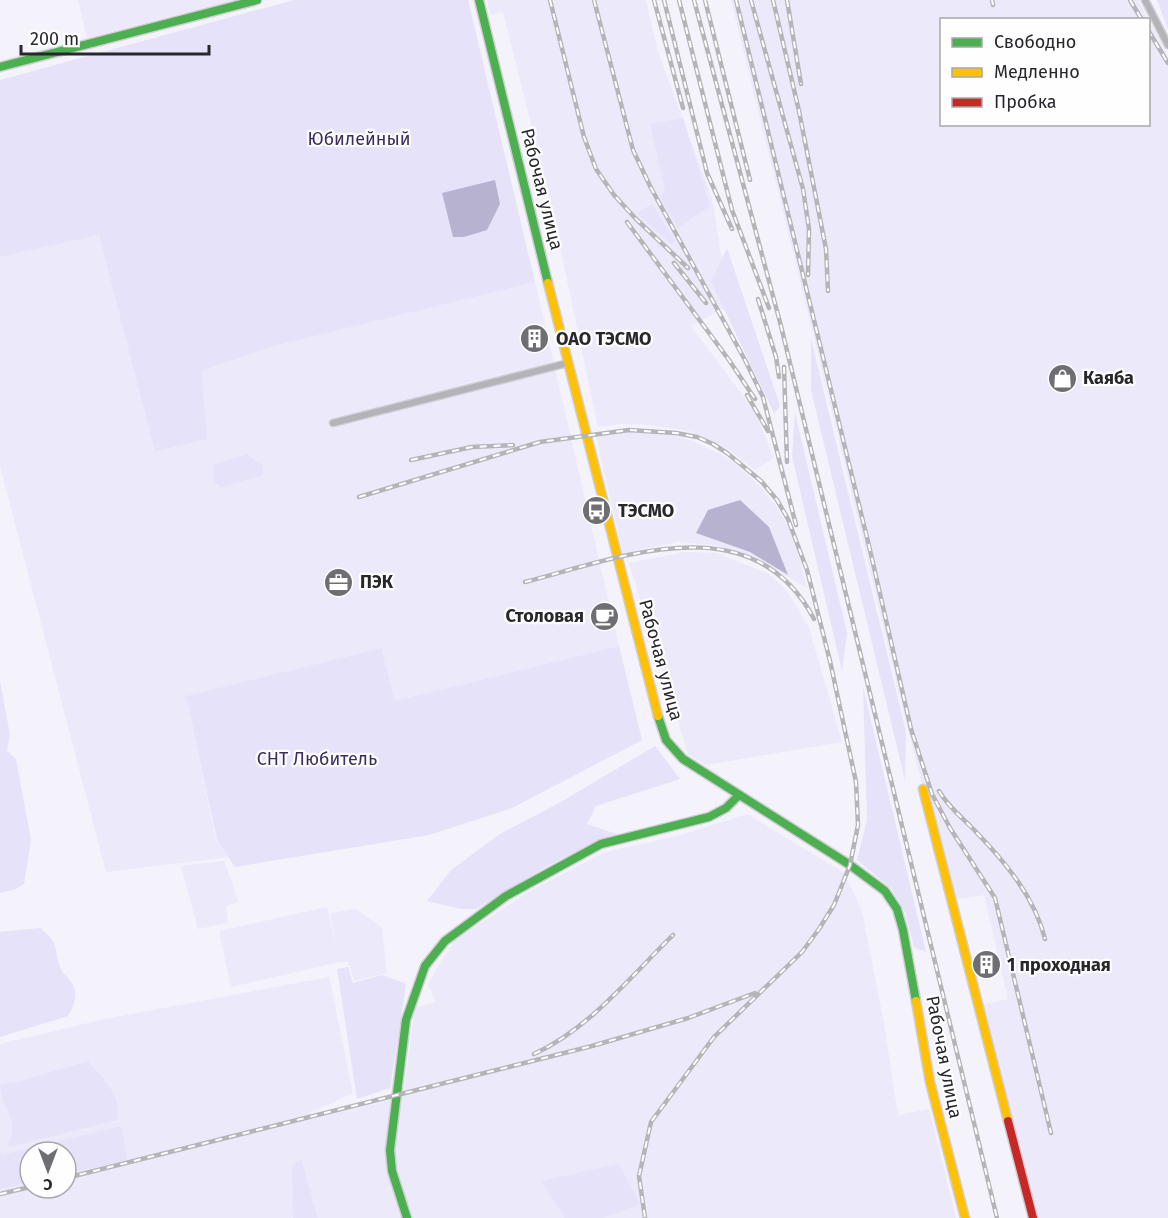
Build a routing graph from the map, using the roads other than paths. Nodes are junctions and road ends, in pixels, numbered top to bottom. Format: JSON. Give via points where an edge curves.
{"nodes":[{"id":1,"x":257,"y":0,"type":"edge"},
{"id":2,"x":479,"y":0,"type":"edge"},
{"id":3,"x":1145,"y":0,"type":"edge"},
{"id":4,"x":1168,"y":45,"type":"edge"},
{"id":5,"x":0,"y":66,"type":"edge"},
{"id":6,"x":568,"y":363,"type":"junction"},
{"id":7,"x":333,"y":423,"type":"dead end"},
{"id":8,"x":923,"y":789,"type":"dead end"},
{"id":9,"x":739,"y":795,"type":"junction"},
{"id":10,"x":407,"y":1218,"type":"edge"},
{"id":11,"x":965,"y":1218,"type":"edge"},
{"id":12,"x":1033,"y":1218,"type":"edge"}],
"edges":[{"from":1,"to":5,"type":"street"},
{"from":2,"to":6,"type":"street","name":"Рабочая улица"},
{"from":3,"to":4,"type":"street"},
{"from":6,"to":7,"type":"street"},
{"from":6,"to":9,"type":"street","name":"Рабочая улица","via":[[666,740],[683,759]]},
{"from":8,"to":12,"type":"street"},
{"from":9,"to":10,"type":"street","via":[[709,817],[601,844],[506,896],[445,941],[431,957],[406,1020],[390,1150],[392,1171]]},
{"from":9,"to":11,"type":"street","name":"Рабочая улица","via":[[850,865],[885,891],[897,909],[930,1082]]}]}
